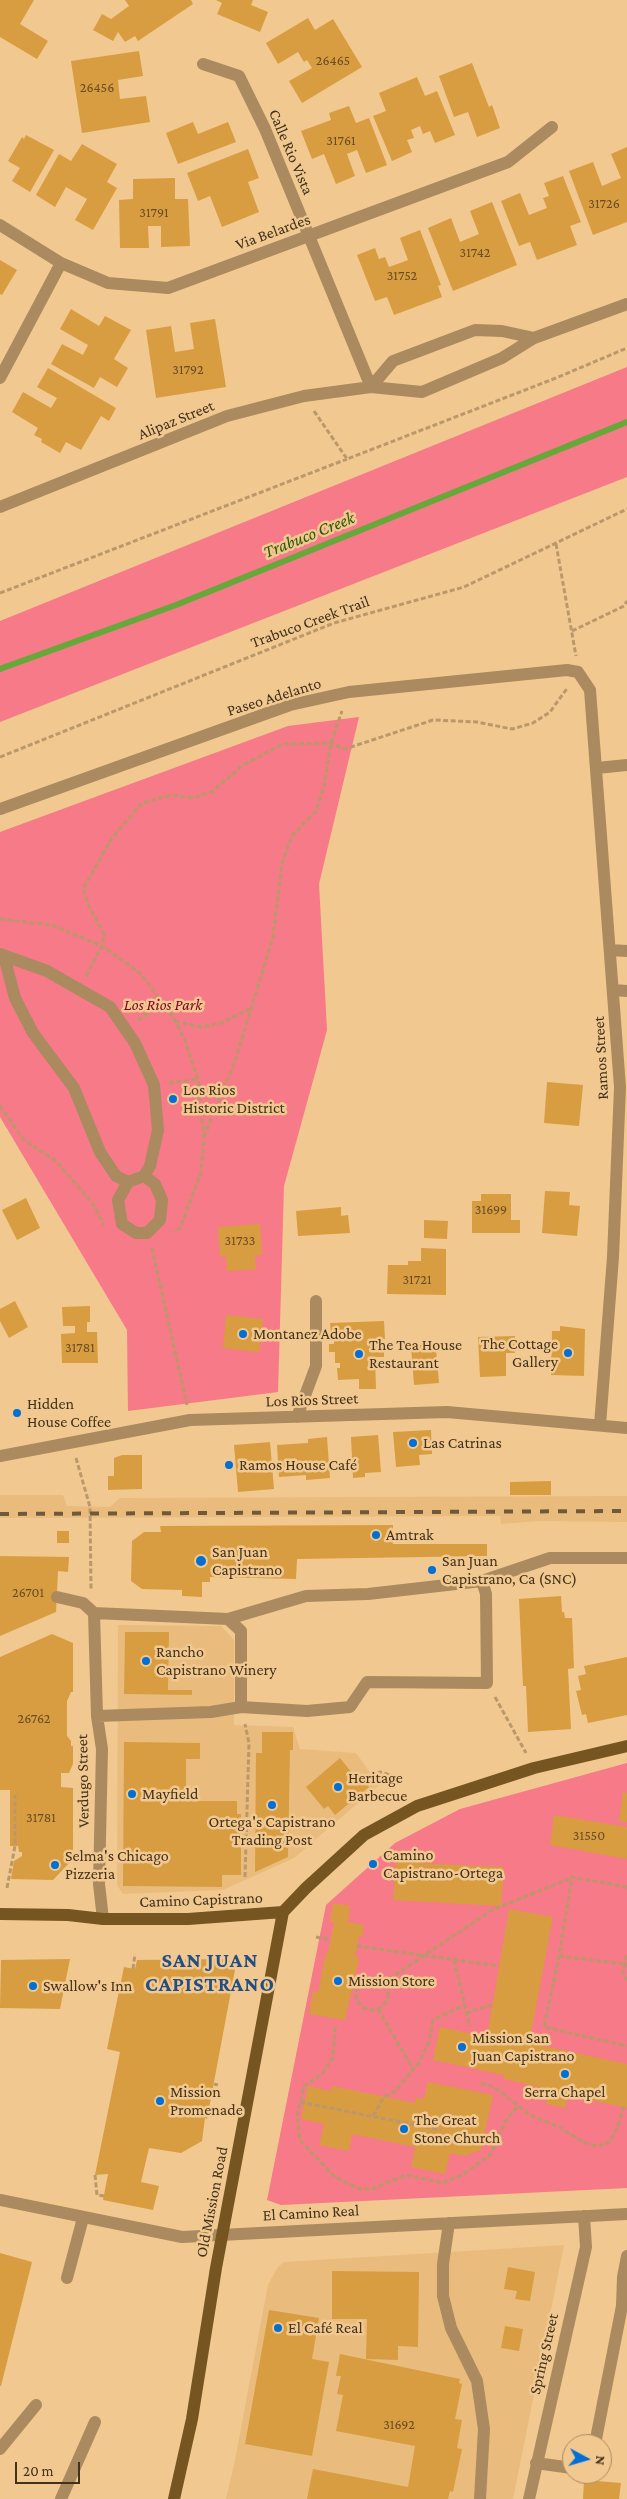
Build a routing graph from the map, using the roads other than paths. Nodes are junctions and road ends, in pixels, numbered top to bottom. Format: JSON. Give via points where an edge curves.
{"nodes":[{"id":1,"x":203,"y":64,"type":"dead end"},
{"id":2,"x":552,"y":127,"type":"dead end"},
{"id":3,"x":0,"y":225,"type":"edge"},
{"id":4,"x":308,"y":236,"type":"junction"},
{"id":5,"x":62,"y":263,"type":"junction"},
{"id":6,"x":627,"y":304,"type":"edge"},
{"id":7,"x":534,"y":338,"type":"junction"},
{"id":8,"x":0,"y":378,"type":"edge"},
{"id":9,"x":371,"y":387,"type":"junction"},
{"id":10,"x":0,"y":507,"type":"edge"},
{"id":11,"x":578,"y":672,"type":"joint"},
{"id":12,"x":627,"y":765,"type":"edge"},
{"id":13,"x":597,"y":768,"type":"junction"},
{"id":14,"x":0,"y":809,"type":"edge"},
{"id":15,"x":610,"y":950,"type":"junction"},
{"id":16,"x":627,"y":951,"type":"edge"},
{"id":17,"x":2,"y":955,"type":"edge"},
{"id":18,"x":621,"y":991,"type":"edge"},
{"id":19,"x":144,"y":1176,"type":"junction"},
{"id":20,"x":128,"y":1182,"type":"junction"},
{"id":21,"x":613,"y":1257,"type":"junction"},
{"id":22,"x":627,"y":1257,"type":"edge"},
{"id":23,"x":316,"y":1301,"type":"dead end"},
{"id":24,"x":297,"y":1417,"type":"junction"},
{"id":25,"x":600,"y":1425,"type":"junction"},
{"id":26,"x":627,"y":1428,"type":"edge"},
{"id":27,"x":0,"y":1456,"type":"edge"},
{"id":28,"x":627,"y":1558,"type":"edge"},
{"id":29,"x":482,"y":1581,"type":"junction"},
{"id":30,"x":57,"y":1597,"type":"dead end"},
{"id":31,"x":94,"y":1613,"type":"junction"},
{"id":32,"x":228,"y":1619,"type":"junction"},
{"id":33,"x":241,"y":1707,"type":"junction"},
{"id":34,"x":97,"y":1716,"type":"junction"},
{"id":35,"x":627,"y":1746,"type":"edge"},
{"id":36,"x":283,"y":1912,"type":"junction"},
{"id":37,"x":0,"y":1914,"type":"edge"},
{"id":38,"x":103,"y":1919,"type":"junction"},
{"id":39,"x":0,"y":2200,"type":"edge"},
{"id":40,"x":627,"y":2214,"type":"edge"},
{"id":41,"x":584,"y":2216,"type":"junction"},
{"id":42,"x":83,"y":2218,"type":"junction"},
{"id":43,"x":449,"y":2223,"type":"junction"},
{"id":44,"x":222,"y":2234,"type":"junction"},
{"id":45,"x":627,"y":2256,"type":"edge"},
{"id":46,"x":68,"y":2278,"type":"dead end"},
{"id":47,"x":36,"y":2405,"type":"dead end"},
{"id":48,"x":95,"y":2422,"type":"dead end"},
{"id":49,"x":597,"y":2434,"type":"edge"},
{"id":50,"x":0,"y":2450,"type":"edge"},
{"id":51,"x":536,"y":2463,"type":"junction"},
{"id":52,"x":562,"y":2467,"type":"edge"},
{"id":53,"x":61,"y":2499,"type":"edge"},
{"id":54,"x":174,"y":2499,"type":"edge"},
{"id":55,"x":480,"y":2499,"type":"edge"},
{"id":56,"x":529,"y":2499,"type":"edge"}],
"edges":[{"from":1,"to":4,"type":"street","name":"Calle Rio Vista","via":[[239,76]]},
{"from":2,"to":4,"type":"street","name":"Via Belardes","via":[[508,162]]},
{"from":3,"to":5,"type":"street","name":"Via Belardes"},
{"from":4,"to":5,"type":"street","name":"Via Belardes","via":[[168,288],[108,283]]},
{"from":4,"to":9,"type":"street","name":"Calle Rio Vista"},
{"from":5,"to":8,"type":"street"},
{"from":6,"to":7,"type":"street","name":"Alipaz Street"},
{"from":7,"to":9,"type":"street","name":"Alipaz Street","via":[[502,358],[422,392]]},
{"from":7,"to":9,"type":"street","via":[[502,331],[475,330],[393,361]]},
{"from":9,"to":10,"type":"street","name":"Alipaz Street","via":[[304,396],[227,416]]},
{"from":11,"to":13,"type":"street","name":"Ramos Street","via":[[590,690]]},
{"from":11,"to":14,"type":"street","name":"Paseo Adelanto","via":[[567,670],[349,692],[290,705]]},
{"from":12,"to":13,"type":"street"},
{"from":13,"to":15,"type":"street","name":"Ramos Street"},
{"from":15,"to":16,"type":"street"},
{"from":15,"to":18,"type":"street","name":"Ramos Street"},
{"from":17,"to":19,"type":"street","via":[[47,971],[110,1007],[135,1043],[154,1085],[158,1130],[150,1166]]},
{"from":17,"to":20,"type":"street","via":[[15,998],[33,1033],[74,1088],[100,1152],[116,1176]]},
{"from":18,"to":21,"type":"street","name":"Ramos Street"},
{"from":19,"to":20,"type":"street"},
{"from":19,"to":20,"type":"street","via":[[155,1184],[162,1200],[160,1220],[147,1233],[136,1233],[122,1224],[118,1200]]},
{"from":21,"to":22,"type":"street"},
{"from":21,"to":25,"type":"street","name":"Ramos Street"},
{"from":23,"to":24,"type":"street","via":[[316,1366]]},
{"from":24,"to":25,"type":"street","name":"Los Rios Street","via":[[447,1412]]},
{"from":24,"to":27,"type":"street","name":"Los Rios Street","via":[[190,1420]]},
{"from":25,"to":26,"type":"street","name":"Los Rios Street"},
{"from":28,"to":29,"type":"street","via":[[550,1558]]},
{"from":29,"to":32,"type":"street","via":[[368,1594],[306,1596]]},
{"from":29,"to":33,"type":"street","via":[[486,1594],[487,1683],[367,1682],[350,1707],[299,1711]]},
{"from":30,"to":31,"type":"street","via":[[83,1602]]},
{"from":31,"to":32,"type":"street"},
{"from":31,"to":34,"type":"street","name":"Verdugo Street"},
{"from":32,"to":33,"type":"street","via":[[241,1631]]},
{"from":33,"to":34,"type":"street","via":[[211,1712]]},
{"from":34,"to":38,"type":"street","name":"Verdugo Street","via":[[102,1749],[100,1884]]},
{"from":35,"to":36,"type":"main road","name":"Camino Capistrano","via":[[534,1768],[417,1806],[364,1835]]},
{"from":36,"to":38,"type":"main road","name":"Camino Capistrano","via":[[188,1919]]},
{"from":36,"to":44,"type":"main road","name":"Old Mission Road"},
{"from":37,"to":38,"type":"main road","name":"Camino Capistrano"},
{"from":39,"to":42,"type":"street","name":"El Camino Real"},
{"from":40,"to":41,"type":"street","name":"El Camino Real"},
{"from":41,"to":43,"type":"street","name":"El Camino Real"},
{"from":41,"to":51,"type":"street","name":"Spring Street","via":[[586,2246]]},
{"from":42,"to":44,"type":"street","name":"El Camino Real","via":[[174,2236]]},
{"from":42,"to":46,"type":"street"},
{"from":43,"to":44,"type":"street","name":"El Camino Real"},
{"from":43,"to":55,"type":"street","via":[[443,2264],[444,2296],[451,2328],[477,2381],[484,2429]]},
{"from":44,"to":54,"type":"main road","name":"Old Mission Road","via":[[192,2418]]},
{"from":45,"to":49,"type":"street","via":[[622,2306]]},
{"from":47,"to":50,"type":"street"},
{"from":48,"to":53,"type":"street"},
{"from":51,"to":52,"type":"street"},
{"from":51,"to":56,"type":"street","name":"Spring Street"}]}
